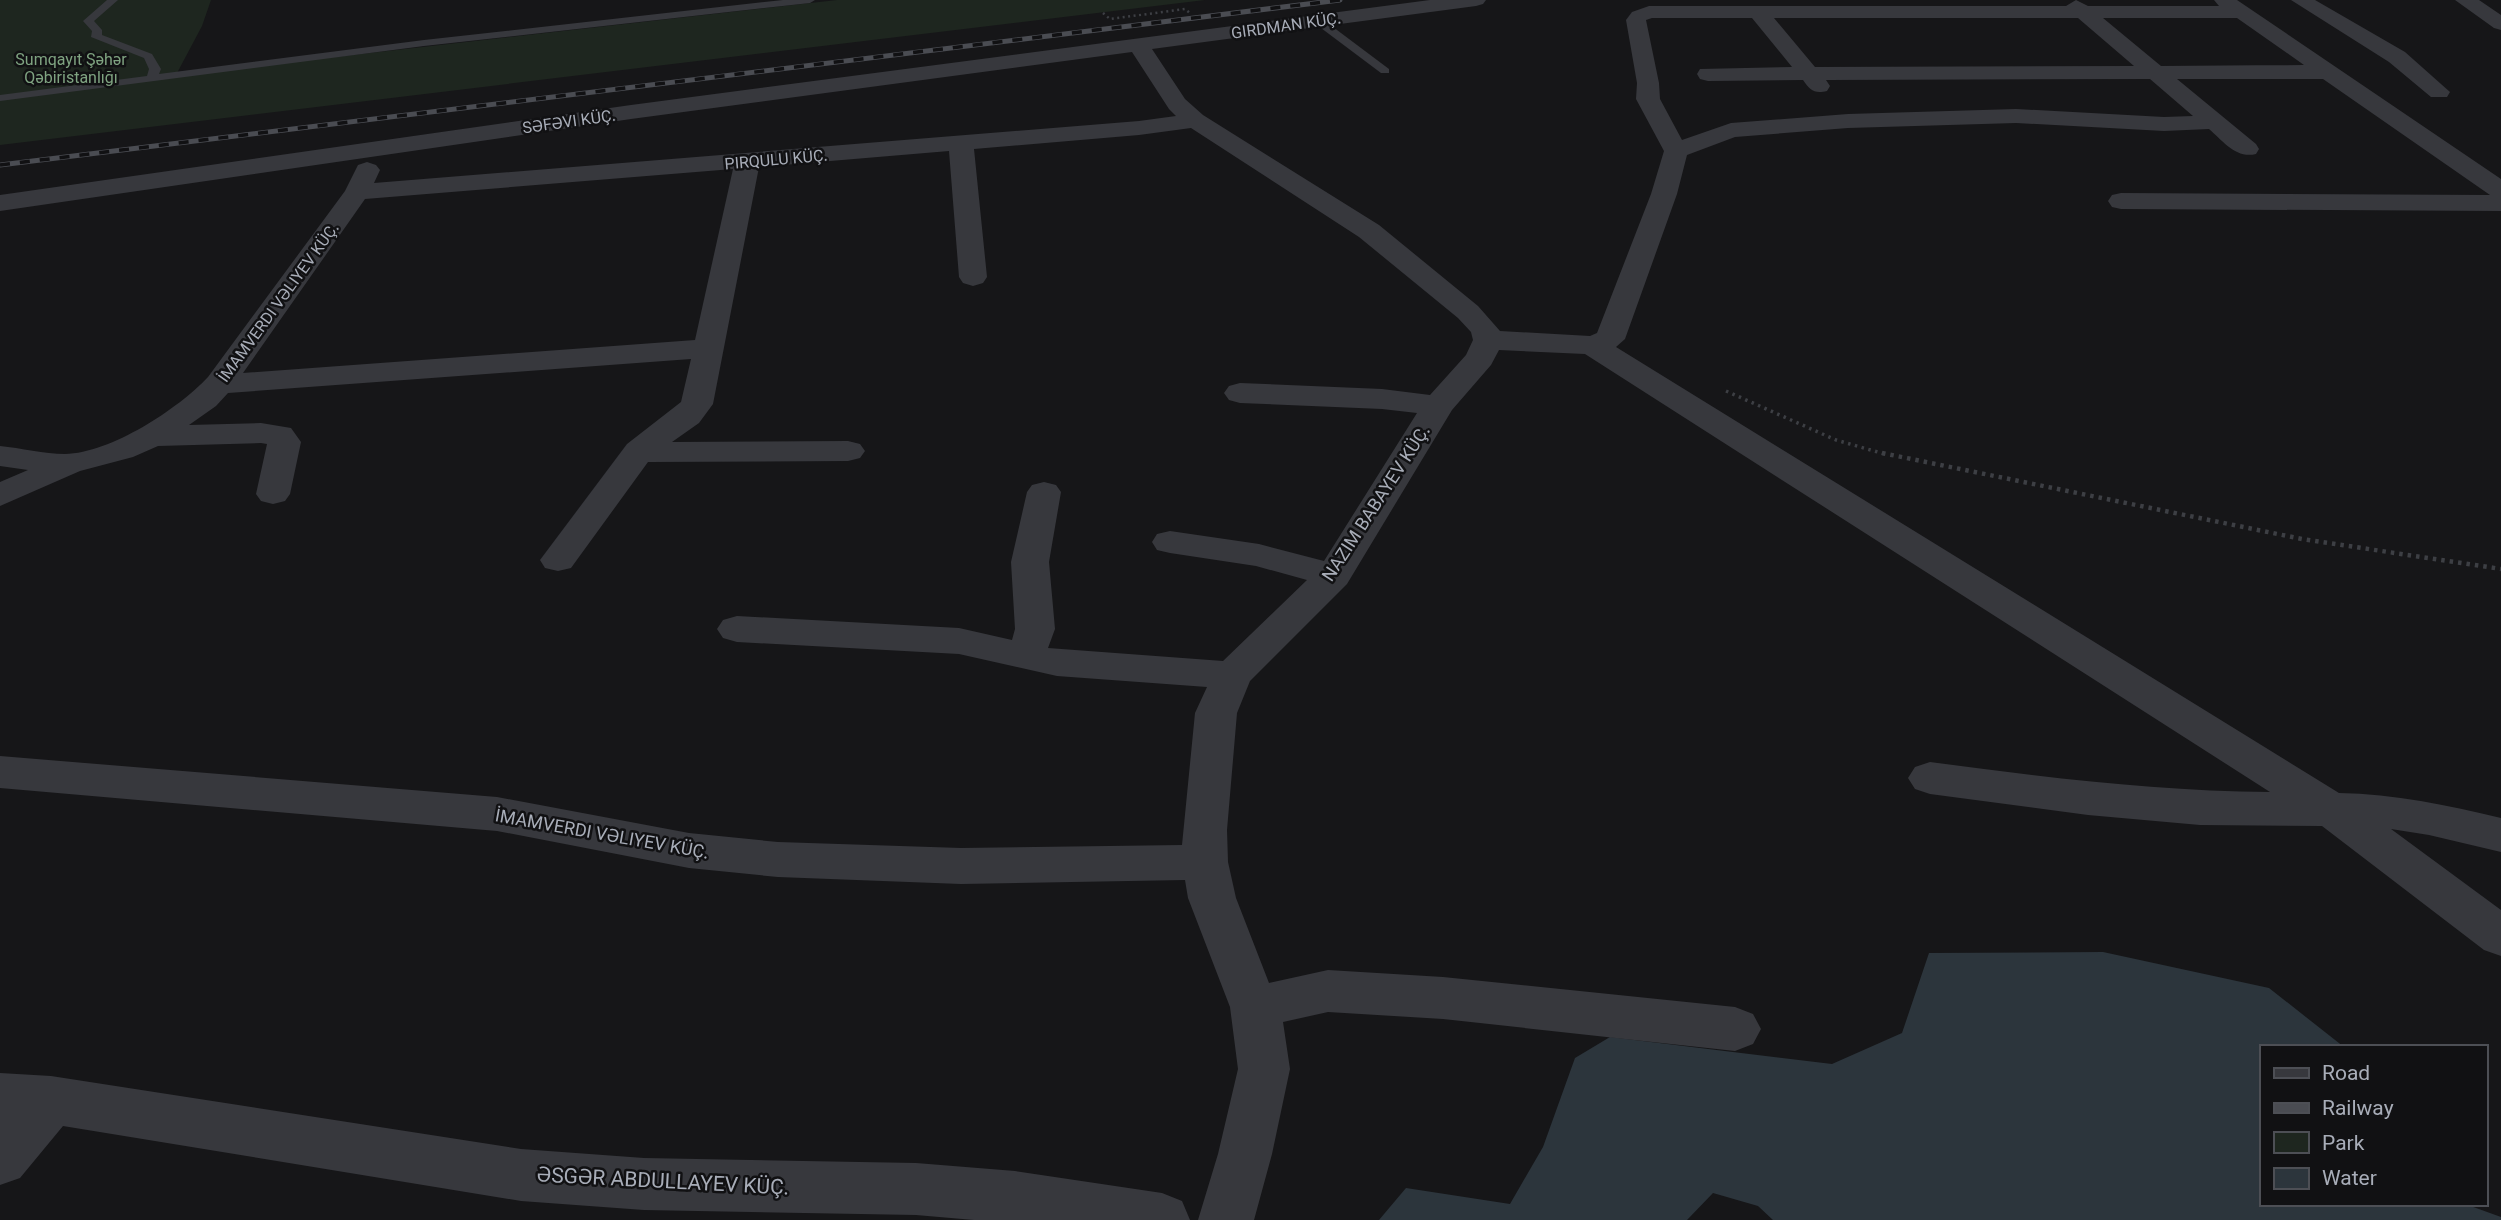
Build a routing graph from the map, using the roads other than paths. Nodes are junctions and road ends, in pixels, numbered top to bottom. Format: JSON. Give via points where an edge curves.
{"nodes":[{"id":1,"x":113,"y":0,"type":"edge"},
{"id":2,"x":810,"y":0,"type":"edge"},
{"id":3,"x":1476,"y":0,"type":"edge"},
{"id":4,"x":2301,"y":0,"type":"edge"},
{"id":5,"x":2465,"y":0,"type":"edge"},
{"id":6,"x":1643,"y":6,"type":"edge"},
{"id":7,"x":2076,"y":6,"type":"edge"},
{"id":8,"x":2233,"y":6,"type":"edge"},
{"id":9,"x":1758,"y":12,"type":"junction"},
{"id":10,"x":1317,"y":20,"type":"junction"},
{"id":11,"x":2501,"y":24,"type":"edge"},
{"id":12,"x":1138,"y":45,"type":"junction"},
{"id":13,"x":1385,"y":71,"type":"dead end"},
{"id":14,"x":2154,"y":71,"type":"junction"},
{"id":15,"x":2329,"y":72,"type":"junction"},
{"id":16,"x":1809,"y":73,"type":"junction"},
{"id":17,"x":1708,"y":74,"type":"dead end"},
{"id":18,"x":152,"y":78,"type":"junction"},
{"id":19,"x":2439,"y":92,"type":"dead end"},
{"id":20,"x":0,"y":98,"type":"edge"},
{"id":21,"x":1195,"y":120,"type":"junction"},
{"id":22,"x":1848,"y":121,"type":"junction"},
{"id":23,"x":2216,"y":122,"type":"junction"},
{"id":24,"x":961,"y":143,"type":"junction"},
{"id":25,"x":375,"y":149,"type":"junction"},
{"id":26,"x":2247,"y":149,"type":"dead end"},
{"id":27,"x":1676,"y":151,"type":"junction"},
{"id":28,"x":747,"y":162,"type":"junction"},
{"id":29,"x":2501,"y":191,"type":"edge"},
{"id":30,"x":357,"y":192,"type":"junction"},
{"id":31,"x":2121,"y":201,"type":"dead end"},
{"id":32,"x":0,"y":203,"type":"edge"},
{"id":33,"x":2501,"y":203,"type":"edge"},
{"id":34,"x":973,"y":277,"type":"dead end"},
{"id":35,"x":1488,"y":340,"type":"junction"},
{"id":36,"x":1592,"y":345,"type":"junction"},
{"id":37,"x":710,"y":348,"type":"junction"},
{"id":38,"x":219,"y":384,"type":"junction"},
{"id":39,"x":1240,"y":393,"type":"dead end"},
{"id":40,"x":1438,"y":406,"type":"junction"},
{"id":41,"x":152,"y":436,"type":"junction"},
{"id":42,"x":639,"y":451,"type":"junction"},
{"id":43,"x":848,"y":451,"type":"dead end"},
{"id":44,"x":0,"y":456,"type":"edge"},
{"id":45,"x":68,"y":464,"type":"junction"},
{"id":46,"x":1044,"y":492,"type":"dead end"},
{"id":47,"x":0,"y":495,"type":"edge"},
{"id":48,"x":273,"y":495,"type":"dead end"},
{"id":49,"x":1170,"y":542,"type":"dead end"},
{"id":50,"x":558,"y":560,"type":"dead end"},
{"id":51,"x":1334,"y":576,"type":"junction"},
{"id":52,"x":737,"y":629,"type":"dead end"},
{"id":53,"x":1026,"y":655,"type":"junction"},
{"id":54,"x":1232,"y":675,"type":"junction"},
{"id":55,"x":0,"y":772,"type":"edge"},
{"id":56,"x":1930,"y":778,"type":"dead end"},
{"id":57,"x":2332,"y":810,"type":"junction"},
{"id":58,"x":2501,"y":835,"type":"edge"},
{"id":59,"x":1205,"y":862,"type":"junction"},
{"id":60,"x":2501,"y":936,"type":"edge"},
{"id":61,"x":1255,"y":1007,"type":"junction"},
{"id":62,"x":1735,"y":1029,"type":"dead end"},
{"id":63,"x":26,"y":1099,"type":"edge"},
{"id":64,"x":0,"y":1160,"type":"edge"},
{"id":65,"x":1162,"y":1220,"type":"edge"},
{"id":66,"x":1226,"y":1220,"type":"edge"}],
"edges":[{"from":1,"to":18,"type":"lane","via":[[88,22],[97,30],[96,37],[148,56],[155,69]]},
{"from":2,"to":18,"type":"lane"},
{"from":3,"to":10,"type":"street","name":"GIRDMAN KÜÇ."},
{"from":4,"to":19,"type":"street","via":[[2397,57]]},
{"from":5,"to":11,"type":"street"},
{"from":6,"to":9,"type":"street"},
{"from":6,"to":27,"type":"street","via":[[1636,20],[1647,99]]},
{"from":7,"to":8,"type":"street"},
{"from":7,"to":9,"type":"street"},
{"from":7,"to":14,"type":"street"},
{"from":8,"to":15,"type":"street"},
{"from":9,"to":16,"type":"street"},
{"from":10,"to":12,"type":"street","name":"GIRDMAN KÜÇ."},
{"from":10,"to":13,"type":"lane"},
{"from":12,"to":21,"type":"street","via":[[1178,104]]},
{"from":12,"to":25,"type":"street","name":"SƏFƏVI KÜÇ."},
{"from":14,"to":15,"type":"street"},
{"from":14,"to":16,"type":"street"},
{"from":14,"to":23,"type":"street"},
{"from":15,"to":29,"type":"street"},
{"from":16,"to":17,"type":"street"},
{"from":16,"to":22,"type":"street"},
{"from":18,"to":20,"type":"lane"},
{"from":21,"to":24,"type":"street","name":"PIRQULU KÜÇ."},
{"from":21,"to":35,"type":"street","via":[[1369,231],[1468,312]]},
{"from":22,"to":23,"type":"street","via":[[1991,116]]},
{"from":22,"to":27,"type":"street","via":[[1731,130]]},
{"from":23,"to":26,"type":"street"},
{"from":24,"to":28,"type":"street","name":"PIRQULU KÜÇ."},
{"from":24,"to":34,"type":"street"},
{"from":25,"to":30,"type":"street","name":"İMAMVERDI VƏLIYEV KÜÇ."},
{"from":25,"to":32,"type":"street","name":"SƏFƏVI KÜÇ."},
{"from":27,"to":36,"type":"street","via":[[1610,339]]},
{"from":28,"to":30,"type":"street","name":"PIRQULU KÜÇ."},
{"from":28,"to":37,"type":"street"},
{"from":30,"to":38,"type":"street","name":"İMAMVERDI VƏLIYEV KÜÇ."},
{"from":31,"to":33,"type":"street"},
{"from":35,"to":36,"type":"street"},
{"from":35,"to":40,"type":"street","name":"NAZIM BABAYEV KÜÇ.","via":[[1479,358]]},
{"from":36,"to":57,"type":"street"},
{"from":37,"to":38,"type":"street"},
{"from":37,"to":42,"type":"street","via":[[697,404]]},
{"from":38,"to":41,"type":"street","name":"İMAMVERDI VƏLIYEV KÜÇ."},
{"from":39,"to":40,"type":"street"},
{"from":40,"to":51,"type":"street","name":"NAZIM BABAYEV KÜÇ."},
{"from":41,"to":45,"type":"street","name":"İMAMVERDI VƏLIYEV KÜÇ."},
{"from":41,"to":48,"type":"street","via":[[279,435],[284,442]]},
{"from":42,"to":43,"type":"street"},
{"from":42,"to":50,"type":"street"},
{"from":44,"to":45,"type":"street"},
{"from":45,"to":47,"type":"street","name":"İMAMVERDI VƏLIYEV KÜÇ."},
{"from":46,"to":53,"type":"street","via":[[1030,562],[1035,629]]},
{"from":49,"to":51,"type":"street","via":[[1259,555]]},
{"from":51,"to":54,"type":"street","name":"NAZIM BABAYEV KÜÇ."},
{"from":52,"to":53,"type":"street","via":[[959,641]]},
{"from":53,"to":54,"type":"street","via":[[1082,666]]},
{"from":54,"to":59,"type":"street","name":"NAZIM BABAYEV KÜÇ.","via":[[1216,713]]},
{"from":55,"to":59,"type":"street","name":"İMAMVERDI VƏLIYEV KÜÇ.","via":[[497,814],[715,854],[928,867]]},
{"from":56,"to":57,"type":"street","via":[[2188,807]]},
{"from":57,"to":58,"type":"street","via":[[2429,818]]},
{"from":57,"to":60,"type":"street"},
{"from":59,"to":61,"type":"street","name":"NAZIM BABAYEV KÜÇ.","via":[[1216,910]]},
{"from":61,"to":62,"type":"street","via":[[1328,991],[1443,998]]},
{"from":61,"to":66,"type":"street","name":"NAZIM BABAYEV KÜÇ.","via":[[1264,1069]]},
{"from":63,"to":64,"type":"street"},
{"from":63,"to":65,"type":"street","name":"ƏSGƏR ABDULLAYEV KÜÇ.","via":[[521,1175],[643,1184],[929,1190],[1015,1197]]}]}
